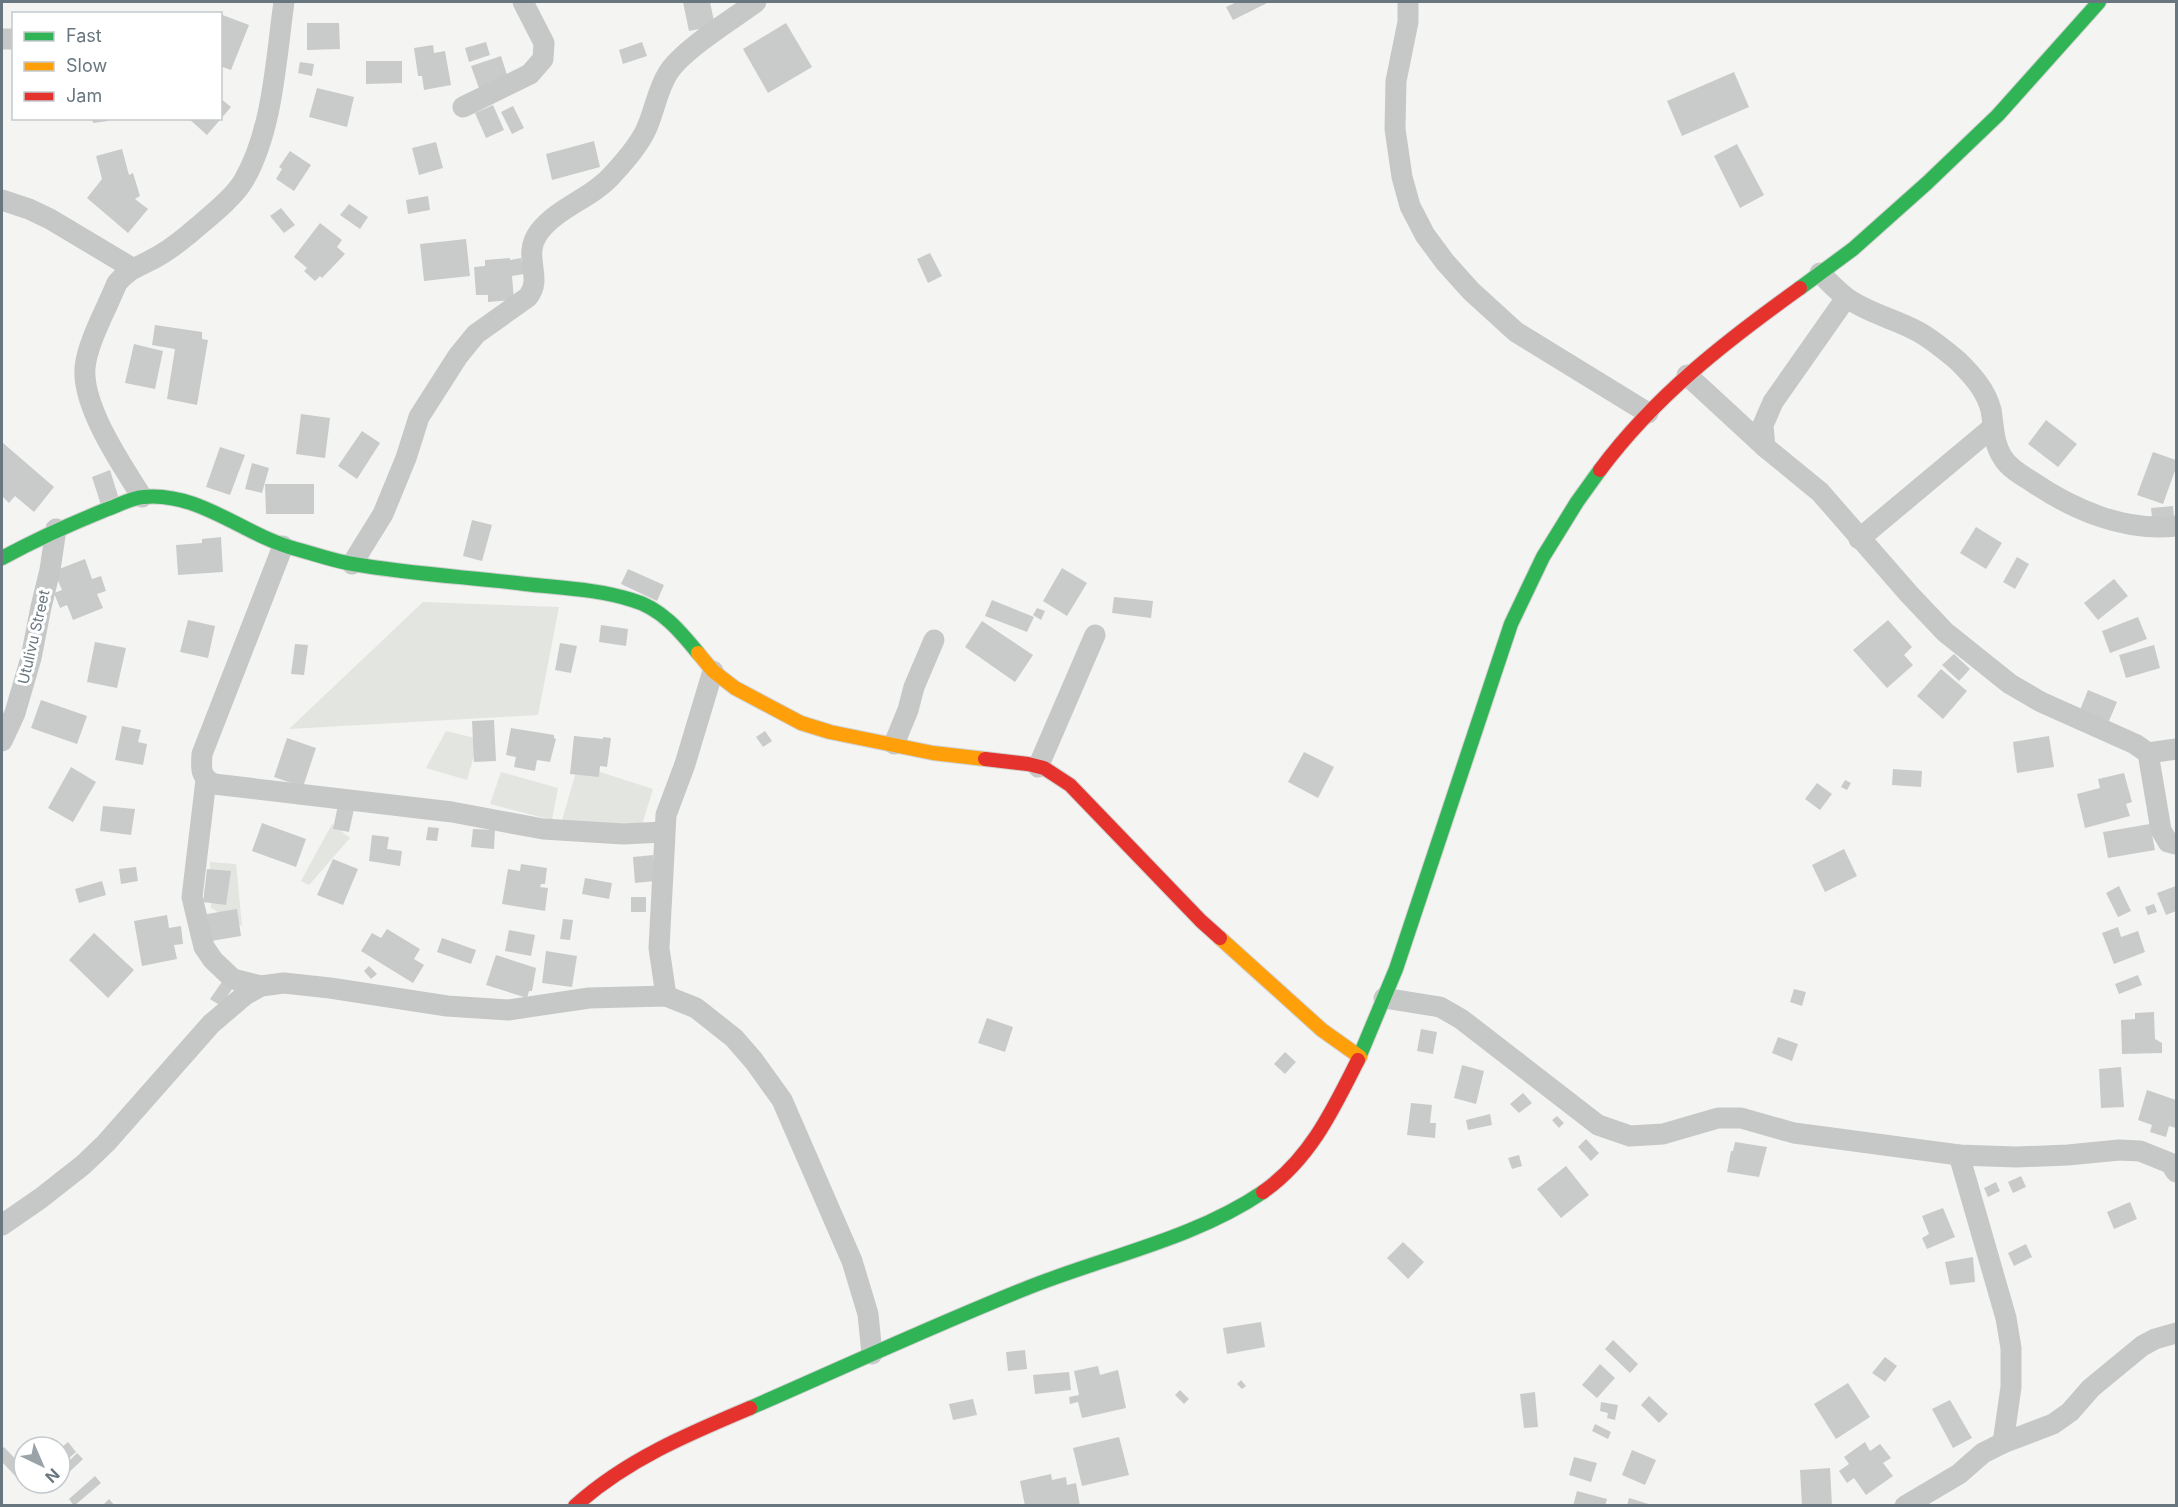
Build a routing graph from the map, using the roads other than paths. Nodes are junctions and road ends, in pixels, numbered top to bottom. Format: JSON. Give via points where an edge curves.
{"nodes":[{"id":1,"x":284,"y":2,"type":"edge"},
{"id":2,"x":523,"y":2,"type":"edge"},
{"id":3,"x":756,"y":2,"type":"edge"},
{"id":4,"x":1408,"y":2,"type":"edge"},
{"id":5,"x":2098,"y":2,"type":"edge"},
{"id":6,"x":463,"y":107,"type":"dead end"},
{"id":7,"x":2,"y":200,"type":"edge"},
{"id":8,"x":132,"y":268,"type":"junction"},
{"id":9,"x":1820,"y":273,"type":"junction"},
{"id":10,"x":1846,"y":298,"type":"junction"},
{"id":11,"x":1687,"y":375,"type":"junction"},
{"id":12,"x":1648,"y":413,"type":"junction"},
{"id":13,"x":1993,"y":427,"type":"junction"},
{"id":14,"x":1765,"y":447,"type":"junction"},
{"id":15,"x":142,"y":496,"type":"junction"},
{"id":16,"x":2176,"y":526,"type":"edge"},
{"id":17,"x":56,"y":529,"type":"junction"},
{"id":18,"x":1859,"y":539,"type":"junction"},
{"id":19,"x":284,"y":546,"type":"junction"},
{"id":20,"x":2,"y":558,"type":"edge"},
{"id":21,"x":352,"y":564,"type":"junction"},
{"id":22,"x":1095,"y":635,"type":"dead end"},
{"id":23,"x":934,"y":640,"type":"dead end"},
{"id":24,"x":713,"y":671,"type":"junction"},
{"id":25,"x":2,"y":741,"type":"edge"},
{"id":26,"x":894,"y":744,"type":"junction"},
{"id":27,"x":2176,"y":749,"type":"edge"},
{"id":28,"x":2148,"y":753,"type":"junction"},
{"id":29,"x":1038,"y":767,"type":"junction"},
{"id":30,"x":206,"y":780,"type":"junction"},
{"id":31,"x":664,"y":832,"type":"junction"},
{"id":32,"x":2176,"y":844,"type":"edge"},
{"id":33,"x":261,"y":986,"type":"junction"},
{"id":34,"x":666,"y":996,"type":"junction"},
{"id":35,"x":1384,"y":998,"type":"junction"},
{"id":36,"x":1360,"y":1057,"type":"junction"},
{"id":37,"x":1959,"y":1155,"type":"junction"},
{"id":38,"x":2176,"y":1172,"type":"edge"},
{"id":39,"x":2,"y":1225,"type":"edge"},
{"id":40,"x":2176,"y":1333,"type":"edge"},
{"id":41,"x":872,"y":1354,"type":"junction"},
{"id":42,"x":2003,"y":1443,"type":"junction"},
{"id":43,"x":575,"y":1506,"type":"edge"},
{"id":44,"x":1905,"y":1506,"type":"edge"}],
"edges":[{"from":1,"to":8,"type":"street","via":[[265,133],[244,181],[176,245]]},
{"from":2,"to":6,"type":"street","via":[[544,43],[543,59],[530,74]]},
{"from":3,"to":21,"type":"street","via":[[693,47],[668,72],[648,127],[616,172],[562,210],[540,231],[531,254],[533,291],[476,334],[458,356],[419,417],[383,514]]},
{"from":4,"to":12,"type":"street","via":[[1408,22],[1396,81],[1395,129],[1410,206],[1425,236],[1488,309],[1516,332]]},
{"from":5,"to":9,"type":"street","via":[[1990,123],[1919,191]]},
{"from":7,"to":8,"type":"street","via":[[50,219]]},
{"from":8,"to":15,"type":"street","via":[[117,283],[85,368],[86,390],[114,451]]},
{"from":9,"to":10,"type":"street"},
{"from":9,"to":11,"type":"street"},
{"from":10,"to":13,"type":"street","via":[[1917,331],[1957,361],[1986,394]]},
{"from":10,"to":14,"type":"street","via":[[1773,402],[1763,424]]},
{"from":11,"to":12,"type":"street"},
{"from":11,"to":14,"type":"street"},
{"from":12,"to":35,"type":"street","via":[[1577,502],[1543,557],[1511,624]]},
{"from":13,"to":16,"type":"street","via":[[1995,443],[2004,459],[2048,493],[2115,522]]},
{"from":13,"to":18,"type":"street"},
{"from":14,"to":18,"type":"street","via":[[1820,492]]},
{"from":15,"to":17,"type":"street"},
{"from":15,"to":19,"type":"street","via":[[190,503]]},
{"from":17,"to":20,"type":"street"},
{"from":17,"to":25,"type":"street","name":"Utulivu Street","via":[[31,658],[15,713]]},
{"from":18,"to":28,"type":"street","via":[[1946,632],[2010,684]]},
{"from":19,"to":21,"type":"street"},
{"from":19,"to":30,"type":"street","via":[[202,754],[201,772]]},
{"from":21,"to":24,"type":"street","via":[[634,600],[679,630]]},
{"from":22,"to":29,"type":"street"},
{"from":23,"to":26,"type":"street"},
{"from":24,"to":26,"type":"street","via":[[735,688],[801,723]]},
{"from":24,"to":31,"type":"street","via":[[666,815]]},
{"from":26,"to":29,"type":"street"},
{"from":27,"to":28,"type":"street"},
{"from":28,"to":32,"type":"street","via":[[2161,830],[2168,842]]},
{"from":29,"to":36,"type":"street","via":[[1082,795],[1201,921],[1322,1030]]},
{"from":30,"to":31,"type":"street","via":[[452,812],[543,829],[623,834]]},
{"from":30,"to":33,"type":"street","via":[[192,897],[204,947],[233,979]]},
{"from":31,"to":34,"type":"street","via":[[659,948]]},
{"from":33,"to":34,"type":"street","via":[[284,983],[330,987],[447,1006],[508,1010],[589,998]]},
{"from":33,"to":39,"type":"street","via":[[244,995],[211,1024],[83,1166]]},
{"from":34,"to":41,"type":"street","via":[[696,1008],[734,1038],[782,1100],[852,1261],[868,1314]]},
{"from":35,"to":36,"type":"street"},
{"from":35,"to":37,"type":"street","via":[[1440,1007],[1598,1125],[1630,1136],[1663,1134],[1718,1118],[1741,1118],[1794,1133]]},
{"from":36,"to":41,"type":"street","via":[[1324,1127],[1304,1155],[1276,1183],[1241,1207],[1192,1229],[1027,1288]]},
{"from":37,"to":38,"type":"street","via":[[2016,1157],[2140,1151],[2170,1163]]},
{"from":37,"to":42,"type":"street","via":[[2011,1348],[2011,1387]]},
{"from":40,"to":42,"type":"street","via":[[2142,1346],[2053,1424]]},
{"from":41,"to":43,"type":"street","via":[[637,1458]]},
{"from":42,"to":44,"type":"street"}]}
